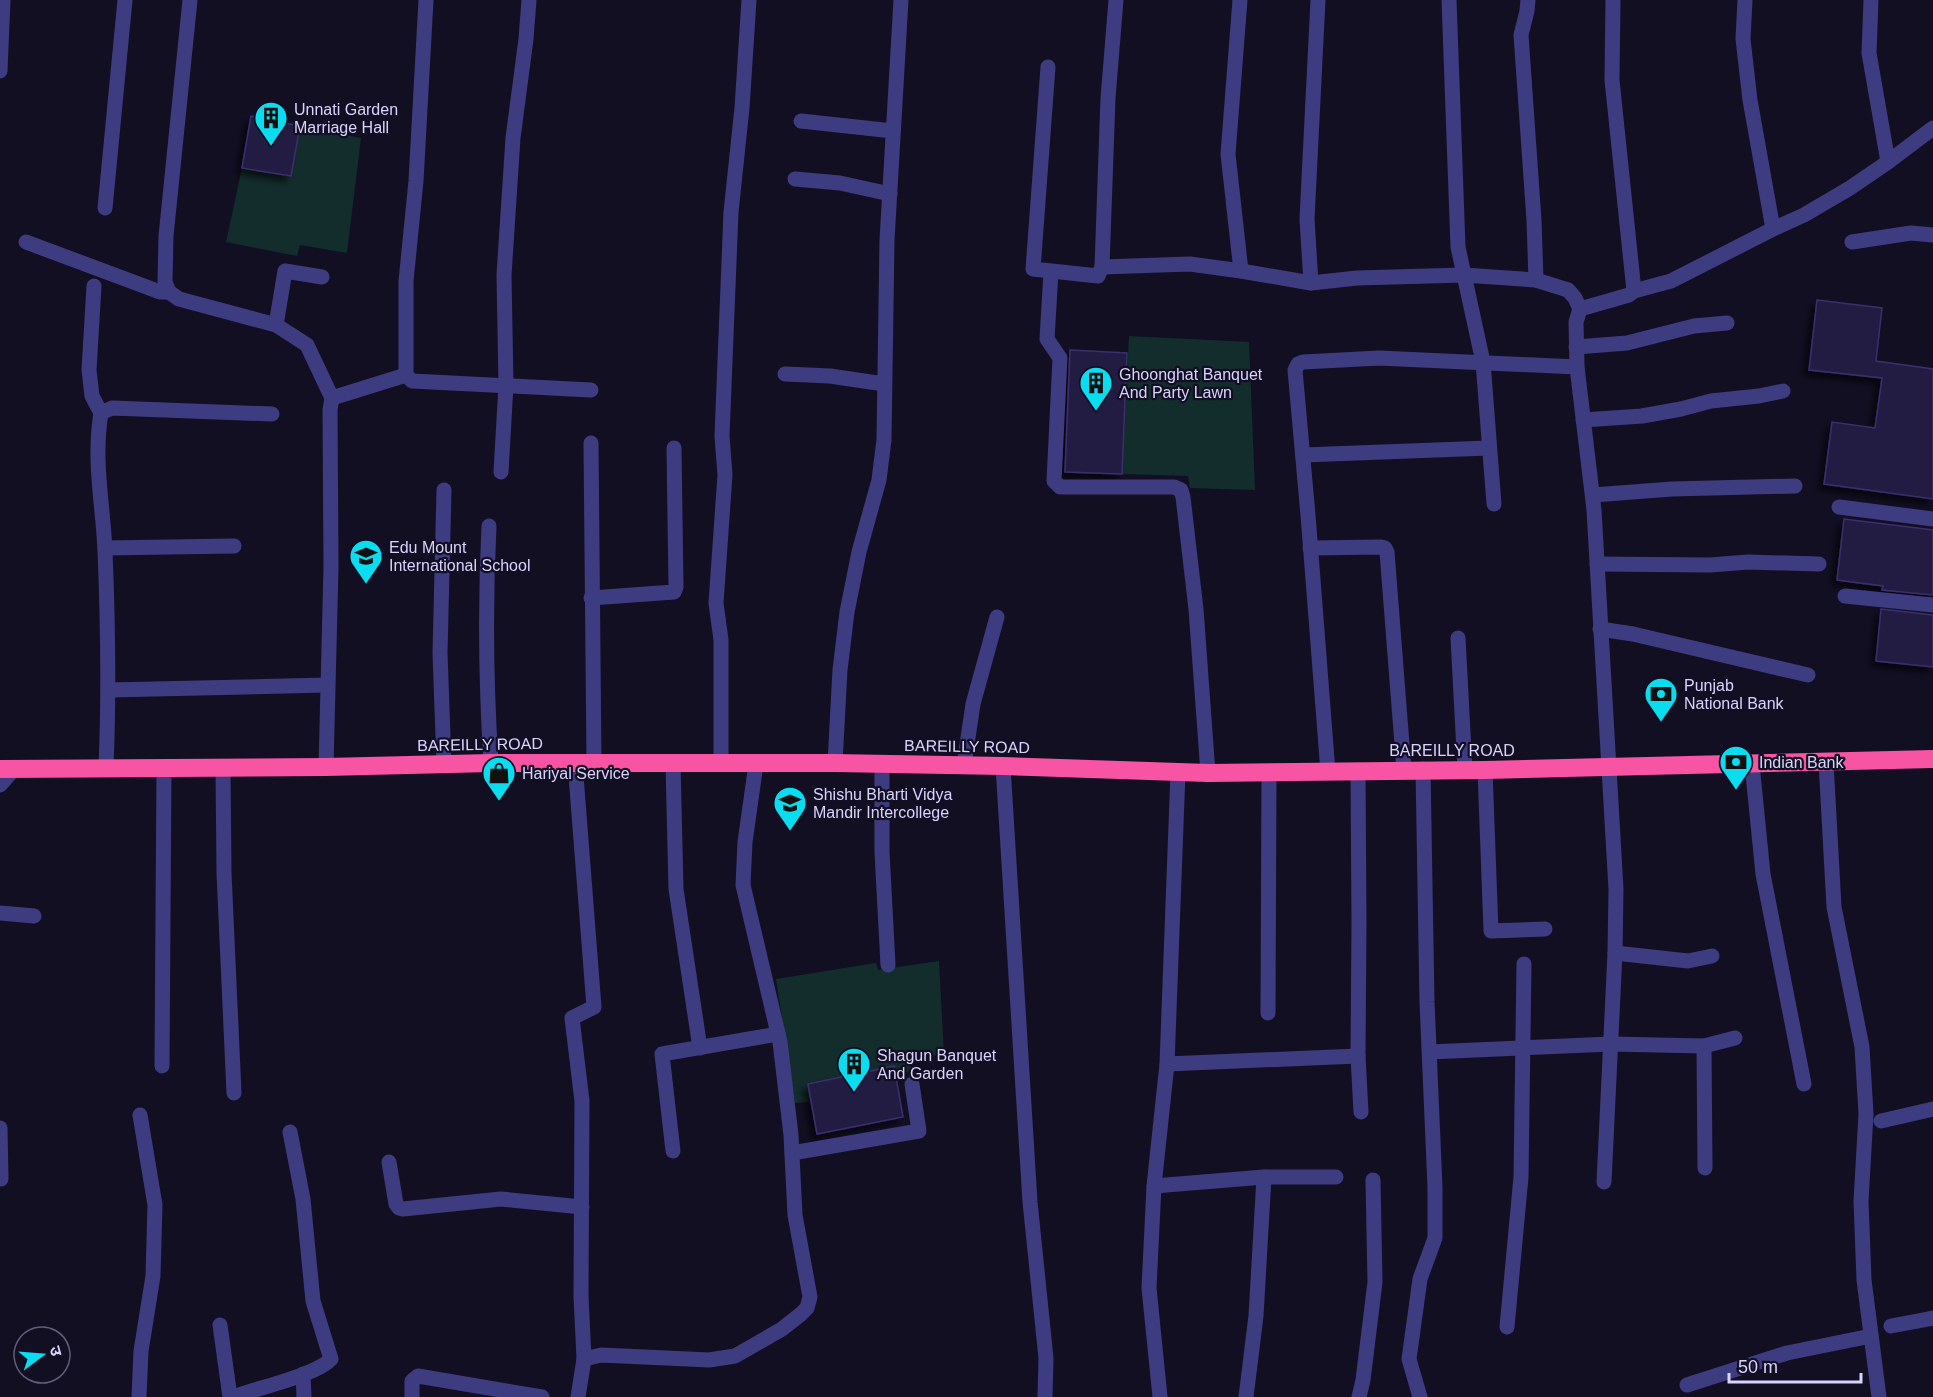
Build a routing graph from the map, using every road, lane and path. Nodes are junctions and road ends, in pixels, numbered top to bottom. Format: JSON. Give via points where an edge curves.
{"nodes":[{"id":1,"x":3,"y":0,"type":"edge"},
{"id":2,"x":125,"y":0,"type":"edge"},
{"id":3,"x":190,"y":0,"type":"edge"},
{"id":4,"x":426,"y":0,"type":"edge"},
{"id":5,"x":529,"y":0,"type":"edge"},
{"id":6,"x":749,"y":0,"type":"edge"},
{"id":7,"x":901,"y":0,"type":"edge"},
{"id":8,"x":1116,"y":0,"type":"edge"},
{"id":9,"x":1240,"y":0,"type":"edge"},
{"id":10,"x":1318,"y":0,"type":"edge"},
{"id":11,"x":1449,"y":0,"type":"edge"},
{"id":12,"x":1528,"y":0,"type":"edge"},
{"id":13,"x":1613,"y":0,"type":"edge"},
{"id":14,"x":1745,"y":0,"type":"edge"},
{"id":15,"x":1871,"y":0,"type":"edge"},
{"id":16,"x":1048,"y":67,"type":"dead end"},
{"id":17,"x":0,"y":70,"type":"edge"},
{"id":18,"x":801,"y":121,"type":"dead end"},
{"id":19,"x":1933,"y":128,"type":"edge"},
{"id":20,"x":893,"y":131,"type":"junction"},
{"id":21,"x":1888,"y":162,"type":"junction"},
{"id":22,"x":795,"y":179,"type":"dead end"},
{"id":23,"x":890,"y":194,"type":"junction"},
{"id":24,"x":105,"y":207,"type":"dead end"},
{"id":25,"x":1773,"y":229,"type":"junction"},
{"id":26,"x":1933,"y":235,"type":"edge"},
{"id":27,"x":26,"y":242,"type":"dead end"},
{"id":28,"x":1852,"y":242,"type":"dead end"},
{"id":29,"x":1102,"y":267,"type":"junction"},
{"id":30,"x":1240,"y":271,"type":"junction"},
{"id":31,"x":1052,"y":272,"type":"junction"},
{"id":32,"x":1464,"y":275,"type":"junction"},
{"id":33,"x":322,"y":277,"type":"dead end"},
{"id":34,"x":1536,"y":280,"type":"junction"},
{"id":35,"x":1311,"y":283,"type":"junction"},
{"id":36,"x":94,"y":286,"type":"dead end"},
{"id":37,"x":1634,"y":291,"type":"junction"},
{"id":38,"x":169,"y":292,"type":"junction"},
{"id":39,"x":1580,"y":309,"type":"junction"},
{"id":40,"x":1727,"y":323,"type":"dead end"},
{"id":41,"x":276,"y":325,"type":"junction"},
{"id":42,"x":1576,"y":347,"type":"junction"},
{"id":43,"x":1483,"y":362,"type":"junction"},
{"id":44,"x":1577,"y":367,"type":"junction"},
{"id":45,"x":785,"y":374,"type":"dead end"},
{"id":46,"x":406,"y":375,"type":"junction"},
{"id":47,"x":885,"y":384,"type":"junction"},
{"id":48,"x":506,"y":385,"type":"junction"},
{"id":49,"x":591,"y":390,"type":"dead end"},
{"id":50,"x":1783,"y":391,"type":"dead end"},
{"id":51,"x":332,"y":398,"type":"junction"},
{"id":52,"x":101,"y":413,"type":"junction"},
{"id":53,"x":272,"y":414,"type":"dead end"},
{"id":54,"x":1584,"y":420,"type":"junction"},
{"id":55,"x":591,"y":443,"type":"dead end"},
{"id":56,"x":674,"y":448,"type":"dead end"},
{"id":57,"x":1489,"y":448,"type":"junction"},
{"id":58,"x":1303,"y":455,"type":"junction"},
{"id":59,"x":501,"y":472,"type":"dead end"},
{"id":60,"x":1795,"y":486,"type":"dead end"},
{"id":61,"x":444,"y":490,"type":"dead end"},
{"id":62,"x":1593,"y":495,"type":"junction"},
{"id":63,"x":1494,"y":504,"type":"dead end"},
{"id":64,"x":1839,"y":507,"type":"dead end"},
{"id":65,"x":1933,"y":519,"type":"edge"},
{"id":66,"x":489,"y":526,"type":"dead end"},
{"id":67,"x":234,"y":546,"type":"dead end"},
{"id":68,"x":105,"y":548,"type":"junction"},
{"id":69,"x":1310,"y":548,"type":"junction"},
{"id":70,"x":1597,"y":564,"type":"junction"},
{"id":71,"x":1819,"y":564,"type":"dead end"},
{"id":72,"x":1845,"y":596,"type":"dead end"},
{"id":73,"x":591,"y":598,"type":"junction"},
{"id":74,"x":1933,"y":605,"type":"edge"},
{"id":75,"x":997,"y":617,"type":"dead end"},
{"id":76,"x":1600,"y":629,"type":"junction"},
{"id":77,"x":1458,"y":638,"type":"dead end"},
{"id":78,"x":1808,"y":675,"type":"dead end"},
{"id":79,"x":327,"y":685,"type":"junction"},
{"id":80,"x":109,"y":690,"type":"junction"},
{"id":81,"x":1933,"y":759,"type":"edge"},
{"id":82,"x":1826,"y":762,"type":"junction"},
{"id":83,"x":491,"y":763,"type":"junction"},
{"id":84,"x":575,"y":763,"type":"junction"},
{"id":85,"x":594,"y":763,"type":"junction"},
{"id":86,"x":835,"y":763,"type":"junction"},
{"id":87,"x":444,"y":764,"type":"junction"},
{"id":88,"x":673,"y":764,"type":"junction"},
{"id":89,"x":721,"y":764,"type":"junction"},
{"id":90,"x":756,"y":764,"type":"junction"},
{"id":91,"x":882,"y":764,"type":"junction"},
{"id":92,"x":1752,"y":764,"type":"junction"},
{"id":93,"x":964,"y":765,"type":"junction"},
{"id":94,"x":1003,"y":766,"type":"junction"},
{"id":95,"x":106,"y":767,"type":"junction"},
{"id":96,"x":224,"y":767,"type":"junction"},
{"id":97,"x":326,"y":767,"type":"junction"},
{"id":98,"x":7,"y":768,"type":"edge"},
{"id":99,"x":164,"y":768,"type":"junction"},
{"id":100,"x":1609,"y":768,"type":"junction"},
{"id":101,"x":1423,"y":769,"type":"junction"},
{"id":102,"x":1404,"y":770,"type":"junction"},
{"id":103,"x":1465,"y":770,"type":"junction"},
{"id":104,"x":1485,"y":770,"type":"junction"},
{"id":105,"x":1358,"y":771,"type":"junction"},
{"id":106,"x":1178,"y":772,"type":"junction"},
{"id":107,"x":1269,"y":772,"type":"junction"},
{"id":108,"x":1328,"y":772,"type":"junction"},
{"id":109,"x":1208,"y":773,"type":"junction"},
{"id":110,"x":0,"y":784,"type":"edge"},
{"id":111,"x":0,"y":913,"type":"edge"},
{"id":112,"x":34,"y":916,"type":"dead end"},
{"id":113,"x":1545,"y":929,"type":"dead end"},
{"id":114,"x":1616,"y":953,"type":"junction"},
{"id":115,"x":1712,"y":956,"type":"dead end"},
{"id":116,"x":1524,"y":964,"type":"dead end"},
{"id":117,"x":888,"y":965,"type":"dead end"},
{"id":118,"x":1268,"y":1013,"type":"dead end"},
{"id":119,"x":778,"y":1034,"type":"junction"},
{"id":120,"x":1735,"y":1038,"type":"dead end"},
{"id":121,"x":1611,"y":1044,"type":"junction"},
{"id":122,"x":1704,"y":1046,"type":"junction"},
{"id":123,"x":700,"y":1047,"type":"junction"},
{"id":124,"x":1524,"y":1048,"type":"junction"},
{"id":125,"x":1430,"y":1052,"type":"junction"},
{"id":126,"x":1358,"y":1056,"type":"junction"},
{"id":127,"x":1167,"y":1064,"type":"junction"},
{"id":128,"x":162,"y":1066,"type":"dead end"},
{"id":129,"x":912,"y":1084,"type":"dead end"},
{"id":130,"x":1804,"y":1084,"type":"dead end"},
{"id":131,"x":234,"y":1092,"type":"dead end"},
{"id":132,"x":1933,"y":1109,"type":"edge"},
{"id":133,"x":1361,"y":1112,"type":"dead end"},
{"id":134,"x":140,"y":1115,"type":"dead end"},
{"id":135,"x":1881,"y":1120,"type":"dead end"},
{"id":136,"x":0,"y":1128,"type":"edge"},
{"id":137,"x":290,"y":1132,"type":"dead end"},
{"id":138,"x":0,"y":1133,"type":"edge"},
{"id":139,"x":673,"y":1151,"type":"dead end"},
{"id":140,"x":792,"y":1153,"type":"junction"},
{"id":141,"x":389,"y":1162,"type":"dead end"},
{"id":142,"x":1705,"y":1168,"type":"dead end"},
{"id":143,"x":1264,"y":1177,"type":"junction"},
{"id":144,"x":1336,"y":1178,"type":"dead end"},
{"id":145,"x":2,"y":1179,"type":"edge"},
{"id":146,"x":1373,"y":1180,"type":"dead end"},
{"id":147,"x":1604,"y":1182,"type":"dead end"},
{"id":148,"x":1154,"y":1186,"type":"junction"},
{"id":149,"x":582,"y":1207,"type":"junction"},
{"id":150,"x":1933,"y":1318,"type":"edge"},
{"id":151,"x":220,"y":1325,"type":"dead end"},
{"id":152,"x":1891,"y":1326,"type":"dead end"},
{"id":153,"x":1507,"y":1327,"type":"dead end"},
{"id":154,"x":1871,"y":1336,"type":"junction"},
{"id":155,"x":584,"y":1359,"type":"junction"},
{"id":156,"x":303,"y":1374,"type":"junction"},
{"id":157,"x":1687,"y":1385,"type":"dead end"},
{"id":158,"x":520,"y":1395,"type":"edge"},
{"id":159,"x":139,"y":1397,"type":"edge"},
{"id":160,"x":232,"y":1397,"type":"edge"},
{"id":161,"x":304,"y":1397,"type":"edge"},
{"id":162,"x":412,"y":1397,"type":"edge"},
{"id":163,"x":542,"y":1397,"type":"edge"},
{"id":164,"x":578,"y":1397,"type":"edge"},
{"id":165,"x":1045,"y":1397,"type":"edge"},
{"id":166,"x":1160,"y":1397,"type":"edge"},
{"id":167,"x":1246,"y":1397,"type":"edge"},
{"id":168,"x":1359,"y":1397,"type":"edge"},
{"id":169,"x":1420,"y":1397,"type":"edge"},
{"id":170,"x":1878,"y":1397,"type":"edge"}],
"edges":[{"from":1,"to":17,"type":"street"},
{"from":2,"to":24,"type":"street"},
{"from":3,"to":38,"type":"street","via":[[166,236],[165,282]]},
{"from":4,"to":46,"type":"street","via":[[406,281]]},
{"from":5,"to":48,"type":"street","via":[[513,138],[504,275]]},
{"from":6,"to":89,"type":"street","via":[[731,212],[722,436],[725,475],[716,603],[722,640]]},
{"from":7,"to":20,"type":"street"},
{"from":8,"to":29,"type":"street"},
{"from":9,"to":30,"type":"street","via":[[1228,154]]},
{"from":10,"to":35,"type":"street","via":[[1307,219]]},
{"from":11,"to":32,"type":"street","via":[[1458,247]]},
{"from":12,"to":34,"type":"street","via":[[1521,35]]},
{"from":13,"to":37,"type":"street","via":[[1612,80]]},
{"from":14,"to":25,"type":"street","via":[[1743,39],[1750,100]]},
{"from":15,"to":21,"type":"street","via":[[1869,53]]},
{"from":16,"to":31,"type":"street","via":[[1033,270]]},
{"from":18,"to":20,"type":"street"},
{"from":19,"to":21,"type":"street"},
{"from":20,"to":23,"type":"street"},
{"from":21,"to":25,"type":"street","via":[[1804,215]]},
{"from":22,"to":23,"type":"street","via":[[840,183]]},
{"from":23,"to":47,"type":"street"},
{"from":25,"to":37,"type":"street","via":[[1671,281]]},
{"from":26,"to":28,"type":"street","via":[[1911,233]]},
{"from":27,"to":38,"type":"street"},
{"from":29,"to":30,"type":"street","via":[[1190,264]]},
{"from":29,"to":31,"type":"street","via":[[1098,276]]},
{"from":30,"to":35,"type":"street"},
{"from":31,"to":109,"type":"street","via":[[1047,339],[1060,358],[1054,482],[1060,487],[1181,490],[1196,609]]},
{"from":32,"to":34,"type":"street"},
{"from":32,"to":35,"type":"street"},
{"from":32,"to":43,"type":"street"},
{"from":33,"to":41,"type":"street","via":[[285,271]]},
{"from":34,"to":39,"type":"street","via":[[1568,290]]},
{"from":36,"to":52,"type":"street","via":[[89,370],[92,396]]},
{"from":37,"to":39,"type":"street"},
{"from":38,"to":41,"type":"street","via":[[179,299]]},
{"from":39,"to":42,"type":"street"},
{"from":40,"to":42,"type":"street","via":[[1694,326],[1627,343]]},
{"from":41,"to":51,"type":"street","via":[[307,345]]},
{"from":42,"to":44,"type":"street"},
{"from":43,"to":44,"type":"street"},
{"from":43,"to":57,"type":"street"},
{"from":43,"to":58,"type":"street","via":[[1378,358],[1298,364],[1295,370]]},
{"from":44,"to":54,"type":"street"},
{"from":45,"to":47,"type":"street"},
{"from":46,"to":48,"type":"street","via":[[412,381]]},
{"from":46,"to":51,"type":"street"},
{"from":47,"to":86,"type":"street","via":[[879,480],[847,612]]},
{"from":48,"to":49,"type":"street"},
{"from":48,"to":59,"type":"street"},
{"from":50,"to":54,"type":"street","via":[[1642,416]]},
{"from":51,"to":79,"type":"street"},
{"from":52,"to":53,"type":"street","via":[[112,408]]},
{"from":52,"to":68,"type":"street","via":[[97,448]]},
{"from":54,"to":62,"type":"street"},
{"from":55,"to":73,"type":"street"},
{"from":56,"to":73,"type":"street","via":[[674,592]]},
{"from":57,"to":58,"type":"street"},
{"from":57,"to":63,"type":"street"},
{"from":58,"to":69,"type":"street"},
{"from":60,"to":62,"type":"street"},
{"from":61,"to":87,"type":"street","via":[[440,653]]},
{"from":62,"to":70,"type":"street"},
{"from":64,"to":65,"type":"street"},
{"from":66,"to":83,"type":"street","via":[[486,695]]},
{"from":67,"to":68,"type":"street"},
{"from":68,"to":80,"type":"street"},
{"from":69,"to":102,"type":"street","via":[[1380,547],[1387,552]]},
{"from":69,"to":108,"type":"street"},
{"from":70,"to":71,"type":"street"},
{"from":70,"to":76,"type":"street"},
{"from":72,"to":74,"type":"street"},
{"from":73,"to":85,"type":"street"},
{"from":75,"to":93,"type":"street","via":[[973,704]]},
{"from":76,"to":78,"type":"street"},
{"from":76,"to":100,"type":"street"},
{"from":77,"to":103,"type":"street"},
{"from":79,"to":80,"type":"street"},
{"from":79,"to":97,"type":"street"},
{"from":80,"to":95,"type":"street"},
{"from":81,"to":82,"type":"highway","name":"BAREILLY ROAD"},
{"from":82,"to":92,"type":"highway","name":"BAREILLY ROAD"},
{"from":82,"to":154,"type":"street","via":[[1834,907],[1862,1047],[1866,1114],[1864,1280]]},
{"from":83,"to":84,"type":"highway","name":"BAREILLY ROAD"},
{"from":83,"to":87,"type":"highway","name":"BAREILLY ROAD"},
{"from":84,"to":85,"type":"highway","name":"BAREILLY ROAD"},
{"from":84,"to":149,"type":"street","via":[[594,1007],[572,1018],[582,1101]]},
{"from":85,"to":88,"type":"highway","name":"BAREILLY ROAD"},
{"from":86,"to":90,"type":"highway","name":"BAREILLY ROAD"},
{"from":86,"to":91,"type":"highway","name":"BAREILLY ROAD"},
{"from":87,"to":97,"type":"highway","name":"BAREILLY ROAD"},
{"from":88,"to":89,"type":"highway","name":"BAREILLY ROAD"},
{"from":88,"to":123,"type":"street","via":[[676,889]]},
{"from":89,"to":90,"type":"highway","name":"BAREILLY ROAD"},
{"from":90,"to":119,"type":"street","via":[[743,885]]},
{"from":91,"to":93,"type":"highway","name":"BAREILLY ROAD"},
{"from":91,"to":117,"type":"street"},
{"from":92,"to":100,"type":"highway","name":"BAREILLY ROAD"},
{"from":92,"to":130,"type":"street","via":[[1763,874]]},
{"from":93,"to":94,"type":"highway","name":"BAREILLY ROAD"},
{"from":94,"to":106,"type":"highway","name":"BAREILLY ROAD"},
{"from":94,"to":165,"type":"street","via":[[1030,1202],[1046,1358]]},
{"from":95,"to":98,"type":"highway","name":"BAREILLY ROAD"},
{"from":95,"to":99,"type":"highway","name":"BAREILLY ROAD"},
{"from":96,"to":97,"type":"highway","name":"BAREILLY ROAD"},
{"from":96,"to":99,"type":"highway","name":"BAREILLY ROAD"},
{"from":96,"to":131,"type":"street","via":[[224,873]]},
{"from":98,"to":110,"type":"street"},
{"from":99,"to":128,"type":"street"},
{"from":100,"to":104,"type":"highway","name":"BAREILLY ROAD"},
{"from":100,"to":114,"type":"street"},
{"from":101,"to":102,"type":"highway","name":"BAREILLY ROAD"},
{"from":101,"to":103,"type":"highway","name":"BAREILLY ROAD"},
{"from":101,"to":125,"type":"street"},
{"from":102,"to":105,"type":"highway","name":"BAREILLY ROAD"},
{"from":103,"to":104,"type":"highway","name":"BAREILLY ROAD"},
{"from":104,"to":113,"type":"street","via":[[1491,931]]},
{"from":105,"to":108,"type":"highway","name":"BAREILLY ROAD"},
{"from":105,"to":126,"type":"street"},
{"from":106,"to":109,"type":"highway","name":"BAREILLY ROAD"},
{"from":106,"to":127,"type":"street"},
{"from":107,"to":108,"type":"highway","name":"BAREILLY ROAD"},
{"from":107,"to":109,"type":"highway","name":"BAREILLY ROAD"},
{"from":107,"to":118,"type":"street"},
{"from":111,"to":112,"type":"street"},
{"from":114,"to":115,"type":"street","via":[[1688,961]]},
{"from":114,"to":121,"type":"street"},
{"from":116,"to":124,"type":"street"},
{"from":119,"to":123,"type":"street"},
{"from":119,"to":140,"type":"street"},
{"from":120,"to":122,"type":"street"},
{"from":121,"to":122,"type":"street"},
{"from":121,"to":124,"type":"street"},
{"from":121,"to":147,"type":"street"},
{"from":122,"to":142,"type":"street"},
{"from":123,"to":139,"type":"street","via":[[662,1054]]},
{"from":124,"to":125,"type":"street"},
{"from":124,"to":153,"type":"street","via":[[1521,1177]]},
{"from":125,"to":169,"type":"street","via":[[1435,1238],[1420,1279],[1409,1359]]},
{"from":126,"to":127,"type":"street"},
{"from":126,"to":133,"type":"street"},
{"from":127,"to":148,"type":"street"},
{"from":129,"to":140,"type":"street","via":[[919,1131]]},
{"from":132,"to":135,"type":"street"},
{"from":134,"to":159,"type":"street","via":[[155,1205],[153,1276],[141,1351]]},
{"from":136,"to":138,"type":"street"},
{"from":137,"to":156,"type":"street","via":[[303,1199],[313,1301],[331,1359]]},
{"from":138,"to":145,"type":"street"},
{"from":140,"to":155,"type":"street","via":[[795,1215],[810,1297],[801,1314],[735,1356],[709,1360],[601,1355]]},
{"from":141,"to":149,"type":"street","via":[[396,1204],[403,1209],[501,1199]]},
{"from":143,"to":144,"type":"street"},
{"from":143,"to":148,"type":"street"},
{"from":143,"to":167,"type":"street","via":[[1256,1316]]},
{"from":146,"to":168,"type":"street","via":[[1375,1282]]},
{"from":148,"to":166,"type":"street","via":[[1149,1288]]},
{"from":149,"to":155,"type":"street"},
{"from":150,"to":152,"type":"street"},
{"from":151,"to":160,"type":"street"},
{"from":154,"to":157,"type":"street","via":[[1787,1353]]},
{"from":154,"to":170,"type":"street"},
{"from":155,"to":164,"type":"street"},
{"from":156,"to":160,"type":"street"},
{"from":156,"to":161,"type":"street"},
{"from":158,"to":162,"type":"street","via":[[418,1376],[412,1381]]},
{"from":158,"to":163,"type":"street"}]}
